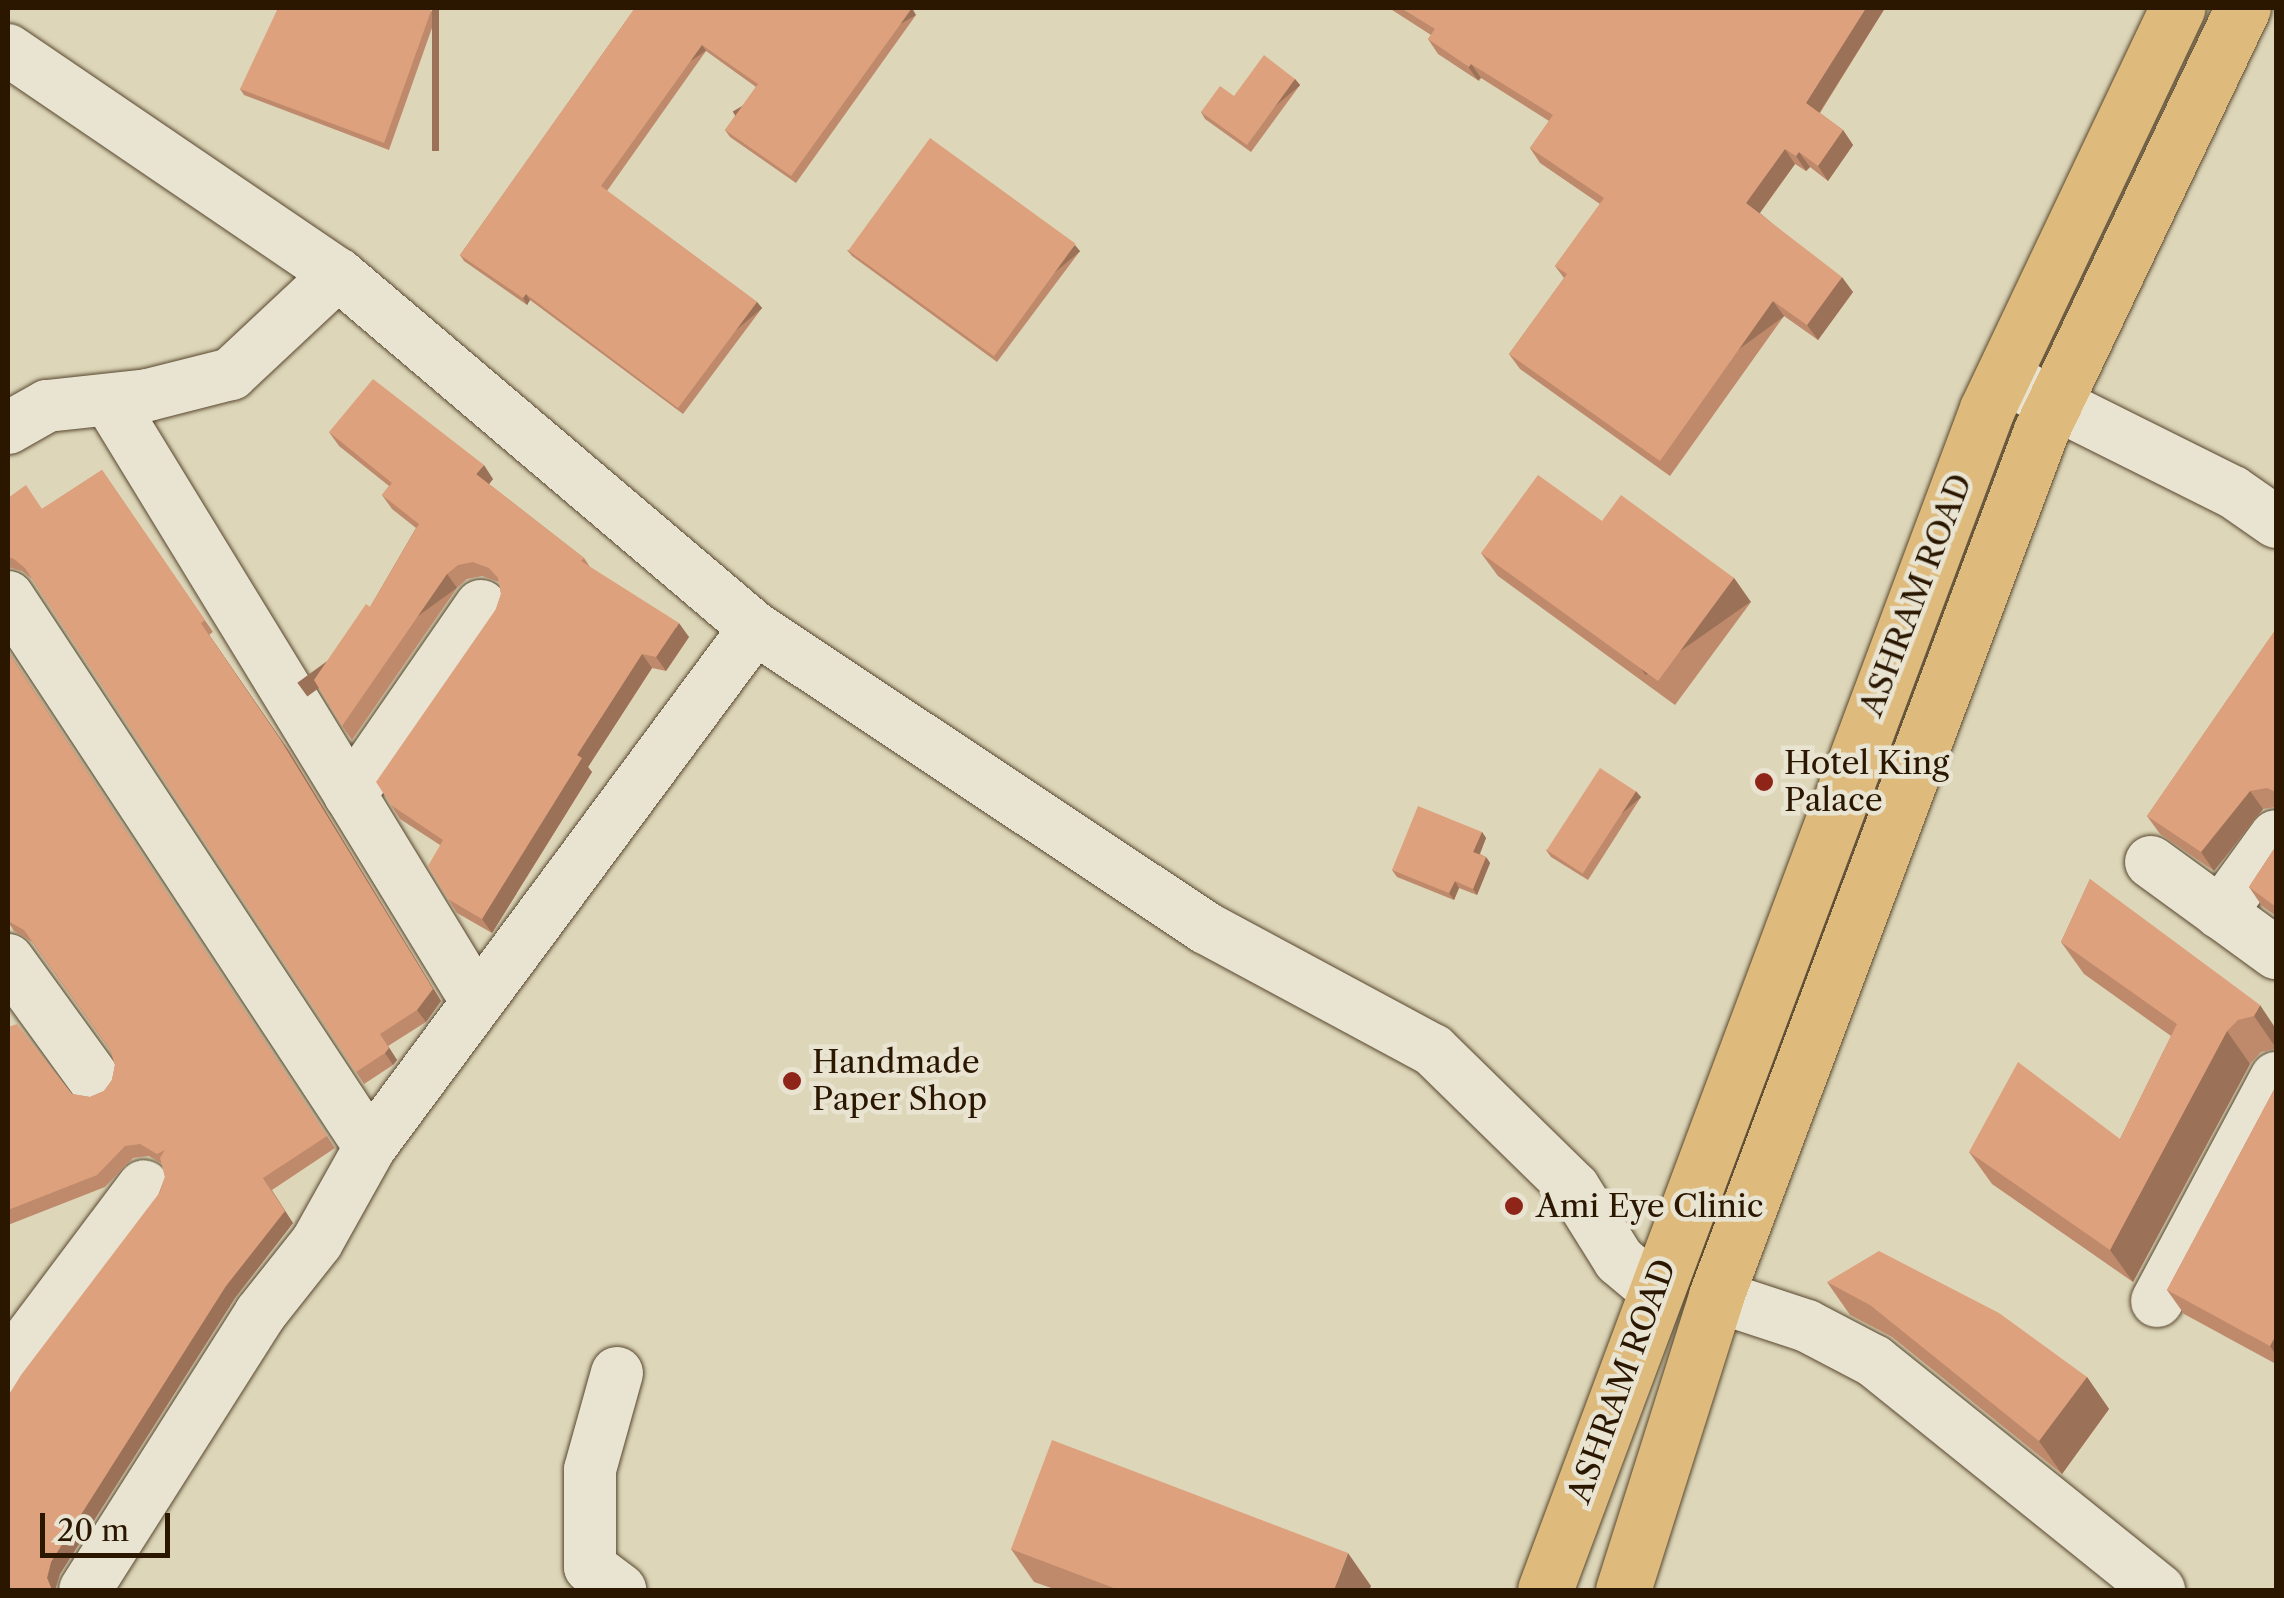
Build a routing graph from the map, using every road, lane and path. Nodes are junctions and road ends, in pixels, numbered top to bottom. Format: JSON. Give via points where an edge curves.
{"nodes":[{"id":1,"x":2177,"y":8,"type":"edge"},
{"id":2,"x":2243,"y":8,"type":"edge"},
{"id":3,"x":8,"y":50,"type":"edge"},
{"id":4,"x":338,"y":274,"type":"junction"},
{"id":5,"x":2002,"y":377,"type":"junction"},
{"id":6,"x":109,"y":400,"type":"junction"},
{"id":7,"x":2055,"y":401,"type":"junction"},
{"id":8,"x":8,"y":428,"type":"edge"},
{"id":9,"x":2276,"y":522,"type":"edge"},
{"id":10,"x":8,"y":597,"type":"edge"},
{"id":11,"x":481,"y":606,"type":"dead end"},
{"id":12,"x":754,"y":628,"type":"junction"},
{"id":13,"x":350,"y":795,"type":"junction"},
{"id":14,"x":2276,"y":836,"type":"edge"},
{"id":15,"x":2151,"y":862,"type":"dead end"},
{"id":16,"x":2220,"y":913,"type":"junction"},
{"id":17,"x":2276,"y":953,"type":"edge"},
{"id":18,"x":8,"y":960,"type":"edge"},
{"id":19,"x":477,"y":1002,"type":"junction"},
{"id":20,"x":2276,"y":1078,"type":"edge"},
{"id":21,"x":94,"y":1079,"type":"dead end"},
{"id":22,"x":370,"y":1147,"type":"junction"},
{"id":23,"x":144,"y":1186,"type":"dead end"},
{"id":24,"x":1656,"y":1290,"type":"junction"},
{"id":25,"x":1716,"y":1296,"type":"junction"},
{"id":26,"x":2157,"y":1301,"type":"dead end"},
{"id":27,"x":8,"y":1367,"type":"edge"},
{"id":28,"x":617,"y":1373,"type":"dead end"},
{"id":29,"x":85,"y":1590,"type":"edge"},
{"id":30,"x":620,"y":1590,"type":"edge"},
{"id":31,"x":1545,"y":1590,"type":"edge"},
{"id":32,"x":1623,"y":1590,"type":"edge"},
{"id":33,"x":2159,"y":1590,"type":"edge"}],
"edges":[{"from":1,"to":5,"type":"main road","name":"ASHRAM ROAD"},
{"from":2,"to":7,"type":"main road","name":"ASHRAM ROAD"},
{"from":3,"to":4,"type":"street"},
{"from":4,"to":6,"type":"street","via":[[231,374]]},
{"from":4,"to":12,"type":"street"},
{"from":5,"to":7,"type":"street"},
{"from":5,"to":24,"type":"main road","name":"ASHRAM ROAD"},
{"from":6,"to":8,"type":"street","via":[[47,406]]},
{"from":6,"to":13,"type":"street"},
{"from":7,"to":9,"type":"street","via":[[2233,492]]},
{"from":7,"to":25,"type":"main road","name":"ASHRAM ROAD"},
{"from":10,"to":22,"type":"street"},
{"from":11,"to":13,"type":"street"},
{"from":12,"to":19,"type":"street"},
{"from":12,"to":24,"type":"street","via":[[1206,928],[1433,1050],[1574,1188],[1620,1260]]},
{"from":13,"to":19,"type":"street"},
{"from":14,"to":16,"type":"street"},
{"from":15,"to":16,"type":"street"},
{"from":16,"to":17,"type":"street"},
{"from":18,"to":21,"type":"street"},
{"from":19,"to":22,"type":"street"},
{"from":20,"to":26,"type":"street"},
{"from":22,"to":29,"type":"street","via":[[317,1242],[260,1314]]},
{"from":23,"to":27,"type":"street"},
{"from":24,"to":31,"type":"main road","name":"ASHRAM ROAD"},
{"from":25,"to":32,"type":"main road","name":"ASHRAM ROAD"},
{"from":25,"to":33,"type":"street","via":[[1807,1326],[1874,1361]]},
{"from":28,"to":30,"type":"street","via":[[590,1470],[590,1567]]}]}
